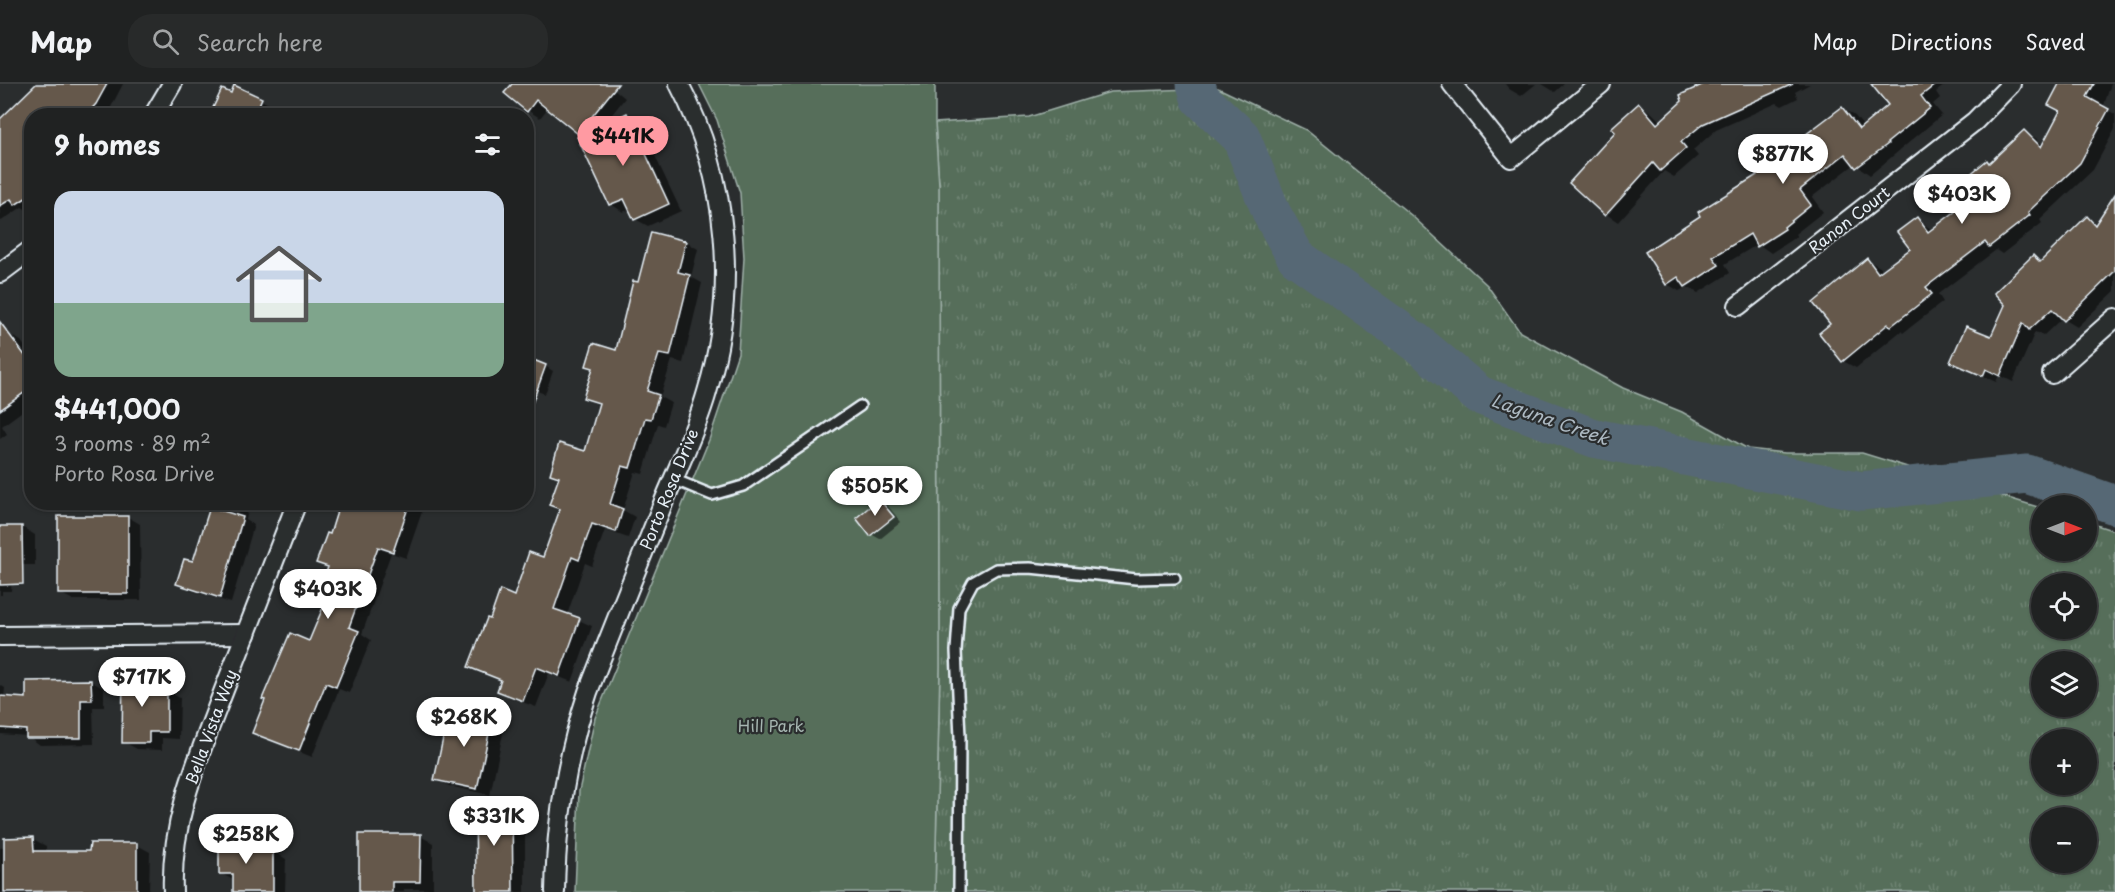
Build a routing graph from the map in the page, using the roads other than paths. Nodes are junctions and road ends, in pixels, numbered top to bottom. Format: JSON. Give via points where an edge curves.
{"nodes":[{"id":1,"x":172,"y":84,"type":"edge"},
{"id":2,"x":679,"y":84,"type":"edge"},
{"id":3,"x":1452,"y":84,"type":"edge"},
{"id":4,"x":1601,"y":84,"type":"edge"},
{"id":5,"x":2011,"y":84,"type":"edge"},
{"id":6,"x":158,"y":108,"type":"edge"},
{"id":7,"x":24,"y":255,"type":"edge"},
{"id":8,"x":0,"y":273,"type":"edge"},
{"id":9,"x":1738,"y":306,"type":"dead end"},
{"id":10,"x":2115,"y":318,"type":"edge"},
{"id":11,"x":2052,"y":374,"type":"dead end"},
{"id":12,"x":860,"y":406,"type":"dead end"},
{"id":13,"x":673,"y":479,"type":"junction"},
{"id":14,"x":294,"y":510,"type":"edge"},
{"id":15,"x":1175,"y":578,"type":"dead end"},
{"id":16,"x":246,"y":634,"type":"junction"},
{"id":17,"x":0,"y":636,"type":"edge"},
{"id":18,"x":173,"y":892,"type":"edge"},
{"id":19,"x":555,"y":892,"type":"edge"},
{"id":20,"x":959,"y":892,"type":"edge"}],
"edges":[{"from":1,"to":6,"type":"street"},
{"from":2,"to":13,"type":"street","name":"Porto Rosa Drive","via":[[707,149],[720,202],[726,285],[720,341],[707,395]]},
{"from":3,"to":4,"type":"street","via":[[1511,158]]},
{"from":5,"to":9,"type":"street","name":"Ranon Court","via":[[1975,121]]},
{"from":7,"to":8,"type":"street"},
{"from":10,"to":11,"type":"street"},
{"from":12,"to":13,"type":"lane","via":[[743,486],[712,495]]},
{"from":13,"to":19,"type":"street","name":"Porto Rosa Drive","via":[[579,718],[559,810]]},
{"from":14,"to":16,"type":"street","name":"Bella Vista Way"},
{"from":15,"to":20,"type":"lane","via":[[1137,579],[1030,568],[996,569],[973,582],[959,608],[956,651]]},
{"from":16,"to":17,"type":"street"},
{"from":16,"to":18,"type":"street","name":"Bella Vista Way","via":[[180,814],[172,864]]}]}
